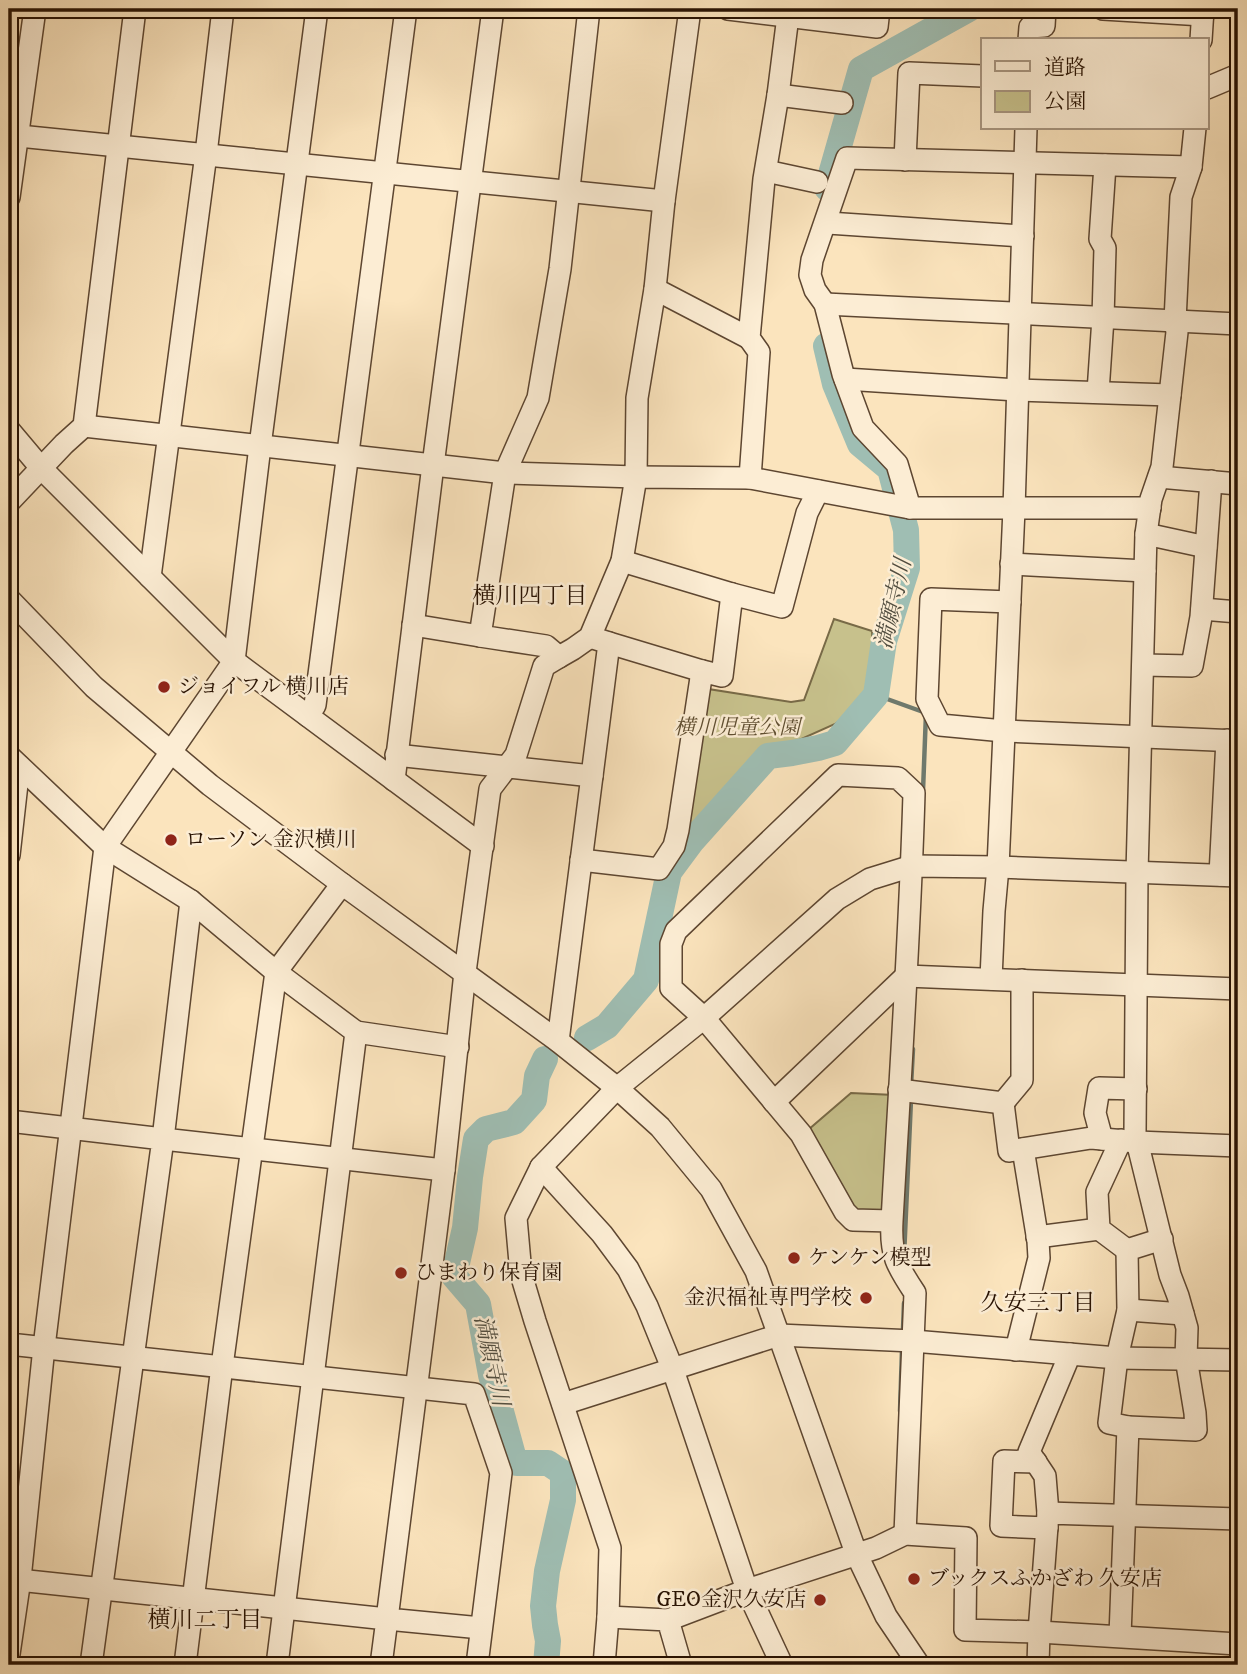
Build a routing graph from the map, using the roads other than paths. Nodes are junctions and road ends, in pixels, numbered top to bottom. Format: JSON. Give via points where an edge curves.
{"nodes":[{"id":1,"x":35,"y":9,"type":"edge"},
{"id":2,"x":135,"y":9,"type":"edge"},
{"id":3,"x":223,"y":9,"type":"edge"},
{"id":4,"x":317,"y":9,"type":"edge"},
{"id":5,"x":406,"y":9,"type":"edge"},
{"id":6,"x":493,"y":9,"type":"edge"},
{"id":7,"x":589,"y":9,"type":"edge"},
{"id":8,"x":690,"y":9,"type":"edge"},
{"id":9,"x":728,"y":9,"type":"edge"},
{"id":10,"x":878,"y":9,"type":"edge"},
{"id":11,"x":1045,"y":9,"type":"edge"},
{"id":12,"x":1103,"y":9,"type":"edge"},
{"id":13,"x":1203,"y":12,"type":"edge"},
{"id":14,"x":788,"y":16,"type":"junction"},
{"id":15,"x":1029,"y":38,"type":"edge"},
{"id":16,"x":1201,"y":38,"type":"edge"},
{"id":17,"x":1238,"y":75,"type":"edge"},
{"id":18,"x":981,"y":76,"type":"edge"},
{"id":19,"x":1208,"y":88,"type":"edge"},
{"id":20,"x":778,"y":95,"type":"junction"},
{"id":21,"x":842,"y":103,"type":"dead end"},
{"id":22,"x":1026,"y":130,"type":"edge"},
{"id":23,"x":1195,"y":130,"type":"edge"},
{"id":24,"x":13,"y":135,"type":"edge"},
{"id":25,"x":118,"y":145,"type":"junction"},
{"id":26,"x":206,"y":154,"type":"junction"},
{"id":27,"x":905,"y":160,"type":"junction"},
{"id":28,"x":1025,"y":163,"type":"junction"},
{"id":29,"x":298,"y":164,"type":"junction"},
{"id":30,"x":1105,"y":165,"type":"junction"},
{"id":31,"x":1191,"y":167,"type":"junction"},
{"id":32,"x":766,"y":172,"type":"junction"},
{"id":33,"x":383,"y":173,"type":"junction"},
{"id":34,"x":470,"y":181,"type":"junction"},
{"id":35,"x":817,"y":182,"type":"dead end"},
{"id":36,"x":568,"y":192,"type":"junction"},
{"id":37,"x":9,"y":197,"type":"edge"},
{"id":38,"x":664,"y":201,"type":"junction"},
{"id":39,"x":828,"y":223,"type":"dead end"},
{"id":40,"x":1023,"y":236,"type":"junction"},
{"id":41,"x":655,"y":289,"type":"junction"},
{"id":42,"x":825,"y":304,"type":"junction"},
{"id":43,"x":1019,"y":313,"type":"junction"},
{"id":44,"x":1103,"y":317,"type":"junction"},
{"id":45,"x":1175,"y":321,"type":"junction"},
{"id":46,"x":1238,"y":324,"type":"edge"},
{"id":47,"x":749,"y":338,"type":"junction"},
{"id":48,"x":845,"y":379,"type":"junction"},
{"id":49,"x":1017,"y":390,"type":"junction"},
{"id":50,"x":1098,"y":391,"type":"junction"},
{"id":51,"x":1170,"y":395,"type":"junction"},
{"id":52,"x":84,"y":426,"type":"junction"},
{"id":53,"x":9,"y":430,"type":"edge"},
{"id":54,"x":169,"y":436,"type":"junction"},
{"id":55,"x":260,"y":446,"type":"junction"},
{"id":56,"x":347,"y":456,"type":"junction"},
{"id":57,"x":433,"y":465,"type":"junction"},
{"id":58,"x":41,"y":468,"type":"junction"},
{"id":59,"x":505,"y":473,"type":"junction"},
{"id":60,"x":636,"y":477,"type":"junction"},
{"id":61,"x":1159,"y":477,"type":"junction"},
{"id":62,"x":750,"y":478,"type":"junction"},
{"id":63,"x":1211,"y":481,"type":"junction"},
{"id":64,"x":1238,"y":484,"type":"edge"},
{"id":65,"x":818,"y":491,"type":"junction"},
{"id":66,"x":9,"y":502,"type":"edge"},
{"id":67,"x":902,"y":507,"type":"junction"},
{"id":68,"x":1150,"y":508,"type":"junction"},
{"id":69,"x":1014,"y":509,"type":"junction"},
{"id":70,"x":1146,"y":534,"type":"junction"},
{"id":71,"x":1206,"y":547,"type":"junction"},
{"id":72,"x":622,"y":561,"type":"junction"},
{"id":73,"x":1011,"y":564,"type":"junction"},
{"id":74,"x":1145,"y":570,"type":"junction"},
{"id":75,"x":150,"y":577,"type":"junction"},
{"id":76,"x":732,"y":594,"type":"junction"},
{"id":77,"x":9,"y":599,"type":"edge"},
{"id":78,"x":1010,"y":602,"type":"junction"},
{"id":79,"x":1202,"y":609,"type":"junction"},
{"id":80,"x":1238,"y":612,"type":"edge"},
{"id":81,"x":413,"y":625,"type":"junction"},
{"id":82,"x":480,"y":636,"type":"junction"},
{"id":83,"x":599,"y":640,"type":"junction"},
{"id":84,"x":559,"y":657,"type":"junction"},
{"id":85,"x":234,"y":662,"type":"junction"},
{"id":86,"x":1143,"y":665,"type":"junction"},
{"id":87,"x":702,"y":671,"type":"junction"},
{"id":88,"x":308,"y":716,"type":"junction"},
{"id":89,"x":1004,"y":731,"type":"junction"},
{"id":90,"x":1141,"y":736,"type":"junction"},
{"id":91,"x":1233,"y":741,"type":"edge"},
{"id":92,"x":170,"y":751,"type":"junction"},
{"id":93,"x":396,"y":755,"type":"junction"},
{"id":94,"x":14,"y":761,"type":"edge"},
{"id":95,"x":507,"y":767,"type":"junction"},
{"id":96,"x":592,"y":776,"type":"junction"},
{"id":97,"x":394,"y":780,"type":"junction"},
{"id":98,"x":483,"y":846,"type":"junction"},
{"id":99,"x":105,"y":847,"type":"junction"},
{"id":100,"x":9,"y":849,"type":"edge"},
{"id":101,"x":581,"y":860,"type":"junction"},
{"id":102,"x":912,"y":866,"type":"junction"},
{"id":103,"x":999,"y":867,"type":"junction"},
{"id":104,"x":1137,"y":873,"type":"junction"},
{"id":105,"x":1229,"y":875,"type":"edge"},
{"id":106,"x":342,"y":884,"type":"junction"},
{"id":107,"x":191,"y":901,"type":"junction"},
{"id":108,"x":276,"y":972,"type":"junction"},
{"id":109,"x":465,"y":972,"type":"junction"},
{"id":110,"x":906,"y":976,"type":"junction"},
{"id":111,"x":991,"y":979,"type":"junction"},
{"id":112,"x":1022,"y":981,"type":"junction"},
{"id":113,"x":1138,"y":985,"type":"junction"},
{"id":114,"x":1238,"y":989,"type":"edge"},
{"id":115,"x":704,"y":1018,"type":"junction"},
{"id":116,"x":356,"y":1032,"type":"junction"},
{"id":117,"x":558,"y":1041,"type":"junction"},
{"id":118,"x":458,"y":1047,"type":"junction"},
{"id":119,"x":617,"y":1088,"type":"junction"},
{"id":120,"x":1136,"y":1089,"type":"junction"},
{"id":121,"x":899,"y":1090,"type":"junction"},
{"id":122,"x":774,"y":1102,"type":"junction"},
{"id":123,"x":1003,"y":1103,"type":"junction"},
{"id":124,"x":9,"y":1121,"type":"edge"},
{"id":125,"x":70,"y":1128,"type":"junction"},
{"id":126,"x":163,"y":1139,"type":"junction"},
{"id":127,"x":1120,"y":1140,"type":"junction"},
{"id":128,"x":1238,"y":1146,"type":"edge"},
{"id":129,"x":253,"y":1149,"type":"junction"},
{"id":130,"x":1023,"y":1149,"type":"junction"},
{"id":131,"x":341,"y":1157,"type":"junction"},
{"id":132,"x":541,"y":1167,"type":"junction"},
{"id":133,"x":443,"y":1170,"type":"junction"},
{"id":134,"x":892,"y":1221,"type":"junction"},
{"id":135,"x":1099,"y":1229,"type":"junction"},
{"id":136,"x":1037,"y":1237,"type":"junction"},
{"id":137,"x":1162,"y":1239,"type":"junction"},
{"id":138,"x":1127,"y":1250,"type":"junction"},
{"id":139,"x":1128,"y":1310,"type":"junction"},
{"id":140,"x":1183,"y":1314,"type":"junction"},
{"id":141,"x":779,"y":1335,"type":"junction"},
{"id":142,"x":913,"y":1341,"type":"junction"},
{"id":143,"x":9,"y":1344,"type":"edge"},
{"id":144,"x":44,"y":1347,"type":"junction"},
{"id":145,"x":1016,"y":1350,"type":"junction"},
{"id":146,"x":1070,"y":1354,"type":"junction"},
{"id":147,"x":132,"y":1357,"type":"junction"},
{"id":148,"x":1117,"y":1358,"type":"junction"},
{"id":149,"x":1186,"y":1358,"type":"junction"},
{"id":150,"x":1238,"y":1360,"type":"edge"},
{"id":151,"x":222,"y":1366,"type":"junction"},
{"id":152,"x":673,"y":1370,"type":"junction"},
{"id":153,"x":313,"y":1376,"type":"junction"},
{"id":154,"x":416,"y":1387,"type":"junction"},
{"id":155,"x":563,"y":1404,"type":"junction"},
{"id":156,"x":1128,"y":1427,"type":"junction"},
{"id":157,"x":1036,"y":1462,"type":"junction"},
{"id":158,"x":1125,"y":1516,"type":"junction"},
{"id":159,"x":1238,"y":1519,"type":"edge"},
{"id":160,"x":1047,"y":1521,"type":"junction"},
{"id":161,"x":905,"y":1534,"type":"junction"},
{"id":162,"x":856,"y":1553,"type":"junction"},
{"id":163,"x":14,"y":1579,"type":"edge"},
{"id":164,"x":101,"y":1587,"type":"junction"},
{"id":165,"x":747,"y":1590,"type":"junction"},
{"id":166,"x":193,"y":1599,"type":"junction"},
{"id":167,"x":284,"y":1608,"type":"junction"},
{"id":168,"x":608,"y":1617,"type":"junction"},
{"id":169,"x":387,"y":1619,"type":"junction"},
{"id":170,"x":668,"y":1620,"type":"junction"},
{"id":171,"x":481,"y":1628,"type":"junction"},
{"id":172,"x":1039,"y":1632,"type":"junction"},
{"id":173,"x":1120,"y":1636,"type":"junction"},
{"id":174,"x":1238,"y":1644,"type":"edge"},
{"id":175,"x":9,"y":1654,"type":"edge"},
{"id":176,"x":91,"y":1665,"type":"edge"},
{"id":177,"x":185,"y":1665,"type":"edge"},
{"id":178,"x":277,"y":1665,"type":"edge"},
{"id":179,"x":381,"y":1665,"type":"edge"},
{"id":180,"x":477,"y":1665,"type":"edge"},
{"id":181,"x":604,"y":1665,"type":"edge"},
{"id":182,"x":681,"y":1665,"type":"edge"},
{"id":183,"x":782,"y":1665,"type":"edge"},
{"id":184,"x":919,"y":1665,"type":"edge"},
{"id":185,"x":1038,"y":1665,"type":"edge"}],
"edges":[{"from":1,"to":24,"type":"street"},
{"from":2,"to":25,"type":"street"},
{"from":3,"to":26,"type":"street"},
{"from":4,"to":29,"type":"street"},
{"from":5,"to":33,"type":"street"},
{"from":6,"to":34,"type":"street"},
{"from":7,"to":36,"type":"street"},
{"from":8,"to":38,"type":"street"},
{"from":9,"to":14,"type":"street"},
{"from":10,"to":14,"type":"street","via":[[877,27]]},
{"from":11,"to":15,"type":"street","via":[[1044,26],[1030,27]]},
{"from":12,"to":13,"type":"street"},
{"from":13,"to":16,"type":"street"},
{"from":14,"to":20,"type":"street"},
{"from":17,"to":19,"type":"street"},
{"from":18,"to":27,"type":"street","via":[[909,73]]},
{"from":20,"to":21,"type":"street"},
{"from":20,"to":32,"type":"street"},
{"from":22,"to":28,"type":"street"},
{"from":23,"to":31,"type":"street"},
{"from":24,"to":25,"type":"street"},
{"from":24,"to":37,"type":"street"},
{"from":25,"to":26,"type":"street"},
{"from":25,"to":52,"type":"street"},
{"from":26,"to":29,"type":"street"},
{"from":26,"to":54,"type":"street"},
{"from":27,"to":28,"type":"street"},
{"from":27,"to":42,"type":"street","via":[[847,158],[810,275]]},
{"from":28,"to":30,"type":"street"},
{"from":28,"to":40,"type":"street"},
{"from":29,"to":33,"type":"street"},
{"from":29,"to":55,"type":"street"},
{"from":30,"to":31,"type":"street"},
{"from":30,"to":44,"type":"street","via":[[1100,239],[1105,248]]},
{"from":31,"to":45,"type":"street","via":[[1181,197]]},
{"from":32,"to":35,"type":"street"},
{"from":32,"to":47,"type":"street"},
{"from":33,"to":34,"type":"street"},
{"from":33,"to":56,"type":"street"},
{"from":34,"to":36,"type":"street"},
{"from":34,"to":57,"type":"street"},
{"from":36,"to":38,"type":"street"},
{"from":36,"to":59,"type":"street","via":[[538,398]]},
{"from":38,"to":41,"type":"street"},
{"from":39,"to":40,"type":"street"},
{"from":40,"to":43,"type":"street"},
{"from":41,"to":47,"type":"street"},
{"from":41,"to":60,"type":"street","via":[[637,398]]},
{"from":42,"to":43,"type":"street"},
{"from":42,"to":48,"type":"street"},
{"from":43,"to":44,"type":"street"},
{"from":43,"to":49,"type":"street"},
{"from":44,"to":45,"type":"street"},
{"from":44,"to":50,"type":"street"},
{"from":45,"to":46,"type":"street"},
{"from":45,"to":51,"type":"street"},
{"from":47,"to":62,"type":"street","via":[[759,352]]},
{"from":48,"to":49,"type":"street"},
{"from":48,"to":67,"type":"street","via":[[863,428],[897,464]]},
{"from":49,"to":50,"type":"street"},
{"from":49,"to":69,"type":"street"},
{"from":50,"to":51,"type":"street"},
{"from":51,"to":61,"type":"street"},
{"from":52,"to":54,"type":"street"},
{"from":52,"to":58,"type":"street"},
{"from":53,"to":58,"type":"street"},
{"from":54,"to":55,"type":"street"},
{"from":54,"to":75,"type":"street"},
{"from":55,"to":56,"type":"street"},
{"from":55,"to":85,"type":"street"},
{"from":56,"to":57,"type":"street"},
{"from":56,"to":88,"type":"street","via":[[315,705]]},
{"from":57,"to":59,"type":"street"},
{"from":57,"to":81,"type":"street"},
{"from":58,"to":66,"type":"street"},
{"from":58,"to":75,"type":"street"},
{"from":59,"to":60,"type":"street"},
{"from":59,"to":82,"type":"street"},
{"from":60,"to":62,"type":"street"},
{"from":60,"to":72,"type":"street"},
{"from":61,"to":63,"type":"street"},
{"from":61,"to":68,"type":"street"},
{"from":62,"to":65,"type":"street"},
{"from":63,"to":64,"type":"street"},
{"from":63,"to":71,"type":"street"},
{"from":65,"to":67,"type":"street"},
{"from":65,"to":76,"type":"street","via":[[807,513],[782,607]]},
{"from":67,"to":69,"type":"street"},
{"from":68,"to":69,"type":"street"},
{"from":68,"to":70,"type":"street"},
{"from":69,"to":73,"type":"street"},
{"from":70,"to":71,"type":"street"},
{"from":70,"to":74,"type":"street"},
{"from":71,"to":79,"type":"street"},
{"from":72,"to":76,"type":"street"},
{"from":72,"to":83,"type":"street"},
{"from":73,"to":74,"type":"street"},
{"from":73,"to":78,"type":"street"},
{"from":74,"to":86,"type":"street"},
{"from":75,"to":85,"type":"street"},
{"from":76,"to":87,"type":"street","via":[[722,676]]},
{"from":77,"to":92,"type":"street","via":[[94,687]]},
{"from":78,"to":89,"type":"street"},
{"from":78,"to":89,"type":"street","via":[[931,599],[927,699],[940,725]]},
{"from":79,"to":80,"type":"street"},
{"from":79,"to":86,"type":"street","via":[[1192,666]]},
{"from":81,"to":82,"type":"street"},
{"from":81,"to":93,"type":"street"},
{"from":82,"to":84,"type":"street","via":[[546,646]]},
{"from":83,"to":84,"type":"street"},
{"from":83,"to":87,"type":"street"},
{"from":83,"to":96,"type":"street"},
{"from":84,"to":95,"type":"street","via":[[544,666],[516,755]]},
{"from":85,"to":88,"type":"street"},
{"from":85,"to":92,"type":"street"},
{"from":86,"to":90,"type":"street"},
{"from":87,"to":101,"type":"street","via":[[674,846],[659,869]]},
{"from":88,"to":97,"type":"street"},
{"from":89,"to":90,"type":"street"},
{"from":89,"to":103,"type":"street"},
{"from":90,"to":91,"type":"street"},
{"from":90,"to":104,"type":"street"},
{"from":91,"to":105,"type":"street"},
{"from":92,"to":99,"type":"street"},
{"from":92,"to":106,"type":"street"},
{"from":93,"to":95,"type":"street"},
{"from":93,"to":97,"type":"street"},
{"from":94,"to":99,"type":"street"},
{"from":94,"to":100,"type":"street"},
{"from":95,"to":96,"type":"street"},
{"from":95,"to":98,"type":"street","via":[[490,789]]},
{"from":96,"to":101,"type":"street"},
{"from":97,"to":98,"type":"street"},
{"from":98,"to":109,"type":"street"},
{"from":99,"to":107,"type":"street"},
{"from":99,"to":125,"type":"street"},
{"from":101,"to":117,"type":"street"},
{"from":102,"to":103,"type":"street"},
{"from":102,"to":110,"type":"street"},
{"from":102,"to":115,"type":"street","via":[[870,879],[837,899]]},
{"from":102,"to":115,"type":"street","via":[[914,793],[898,778],[838,775],[676,931],[671,944],[671,988]]},
{"from":103,"to":104,"type":"street"},
{"from":103,"to":111,"type":"street"},
{"from":104,"to":105,"type":"street"},
{"from":104,"to":113,"type":"street"},
{"from":106,"to":108,"type":"street"},
{"from":106,"to":109,"type":"street"},
{"from":107,"to":108,"type":"street"},
{"from":107,"to":126,"type":"street"},
{"from":108,"to":116,"type":"street"},
{"from":108,"to":129,"type":"street"},
{"from":109,"to":117,"type":"street"},
{"from":109,"to":118,"type":"street"},
{"from":110,"to":111,"type":"street"},
{"from":110,"to":121,"type":"street"},
{"from":110,"to":122,"type":"street"},
{"from":111,"to":112,"type":"street"},
{"from":112,"to":113,"type":"street"},
{"from":112,"to":123,"type":"street","via":[[1022,1080]]},
{"from":113,"to":114,"type":"street"},
{"from":113,"to":120,"type":"street"},
{"from":115,"to":119,"type":"street"},
{"from":115,"to":122,"type":"street"},
{"from":116,"to":118,"type":"street"},
{"from":116,"to":131,"type":"street"},
{"from":117,"to":119,"type":"street"},
{"from":118,"to":133,"type":"street"},
{"from":119,"to":132,"type":"street"},
{"from":119,"to":141,"type":"street","via":[[660,1127],[712,1189],[755,1271]]},
{"from":120,"to":127,"type":"street","via":[[1135,1133]]},
{"from":120,"to":127,"type":"street","via":[[1099,1088],[1095,1113]]},
{"from":121,"to":123,"type":"street"},
{"from":121,"to":134,"type":"street"},
{"from":122,"to":134,"type":"street","via":[[801,1134],[845,1212],[853,1220]]},
{"from":123,"to":130,"type":"street","via":[[1009,1151]]},
{"from":124,"to":125,"type":"street"},
{"from":125,"to":126,"type":"street"},
{"from":125,"to":144,"type":"street"},
{"from":126,"to":129,"type":"street"},
{"from":126,"to":147,"type":"street"},
{"from":127,"to":128,"type":"street"},
{"from":127,"to":130,"type":"street","via":[[1091,1138]]},
{"from":127,"to":135,"type":"street","via":[[1097,1192]]},
{"from":127,"to":137,"type":"street","via":[[1144,1174]]},
{"from":129,"to":131,"type":"street"},
{"from":129,"to":151,"type":"street"},
{"from":130,"to":136,"type":"street"},
{"from":131,"to":133,"type":"street"},
{"from":131,"to":153,"type":"street"},
{"from":132,"to":152,"type":"street","via":[[628,1269]]},
{"from":132,"to":155,"type":"street","via":[[516,1218],[521,1274]]},
{"from":133,"to":154,"type":"street"},
{"from":134,"to":142,"type":"street","via":[[897,1265],[915,1293]]},
{"from":135,"to":136,"type":"street"},
{"from":135,"to":138,"type":"street"},
{"from":136,"to":145,"type":"street","via":[[1039,1258]]},
{"from":137,"to":138,"type":"street"},
{"from":137,"to":140,"type":"street"},
{"from":138,"to":139,"type":"street"},
{"from":139,"to":140,"type":"street"},
{"from":139,"to":148,"type":"street"},
{"from":140,"to":149,"type":"street"},
{"from":141,"to":142,"type":"street"},
{"from":141,"to":152,"type":"street"},
{"from":141,"to":162,"type":"street"},
{"from":142,"to":145,"type":"street"},
{"from":142,"to":161,"type":"street"},
{"from":143,"to":144,"type":"street"},
{"from":144,"to":147,"type":"street"},
{"from":144,"to":163,"type":"street"},
{"from":145,"to":146,"type":"street"},
{"from":146,"to":148,"type":"street"},
{"from":146,"to":157,"type":"street","via":[[1029,1452]]},
{"from":147,"to":151,"type":"street"},
{"from":147,"to":164,"type":"street"},
{"from":148,"to":149,"type":"street"},
{"from":148,"to":156,"type":"street","via":[[1109,1423]]},
{"from":149,"to":150,"type":"street"},
{"from":149,"to":156,"type":"street","via":[[1196,1430]]},
{"from":151,"to":153,"type":"street"},
{"from":151,"to":166,"type":"street"},
{"from":152,"to":155,"type":"street"},
{"from":152,"to":165,"type":"street"},
{"from":153,"to":154,"type":"street"},
{"from":153,"to":167,"type":"street"},
{"from":154,"to":169,"type":"street"},
{"from":154,"to":171,"type":"street","via":[[474,1394],[501,1474]]},
{"from":155,"to":168,"type":"street","via":[[610,1548]]},
{"from":156,"to":158,"type":"street"},
{"from":157,"to":160,"type":"street","via":[[1045,1476]]},
{"from":157,"to":160,"type":"street","via":[[1004,1461],[1001,1526]]},
{"from":158,"to":159,"type":"street"},
{"from":158,"to":160,"type":"street"},
{"from":158,"to":173,"type":"street"},
{"from":160,"to":172,"type":"street"},
{"from":161,"to":162,"type":"street"},
{"from":161,"to":172,"type":"street","via":[[966,1538],[965,1630]]},
{"from":162,"to":165,"type":"street"},
{"from":162,"to":184,"type":"street","via":[[886,1616]]},
{"from":163,"to":164,"type":"street"},
{"from":163,"to":175,"type":"street"},
{"from":164,"to":166,"type":"street"},
{"from":164,"to":176,"type":"street"},
{"from":165,"to":170,"type":"street"},
{"from":165,"to":183,"type":"street"},
{"from":166,"to":167,"type":"street"},
{"from":166,"to":177,"type":"street"},
{"from":167,"to":169,"type":"street"},
{"from":167,"to":178,"type":"street"},
{"from":168,"to":170,"type":"street"},
{"from":168,"to":181,"type":"street"},
{"from":169,"to":171,"type":"street"},
{"from":169,"to":179,"type":"street"},
{"from":170,"to":182,"type":"street"},
{"from":171,"to":180,"type":"street"},
{"from":172,"to":173,"type":"street"},
{"from":172,"to":185,"type":"street"},
{"from":173,"to":174,"type":"street"}]}
